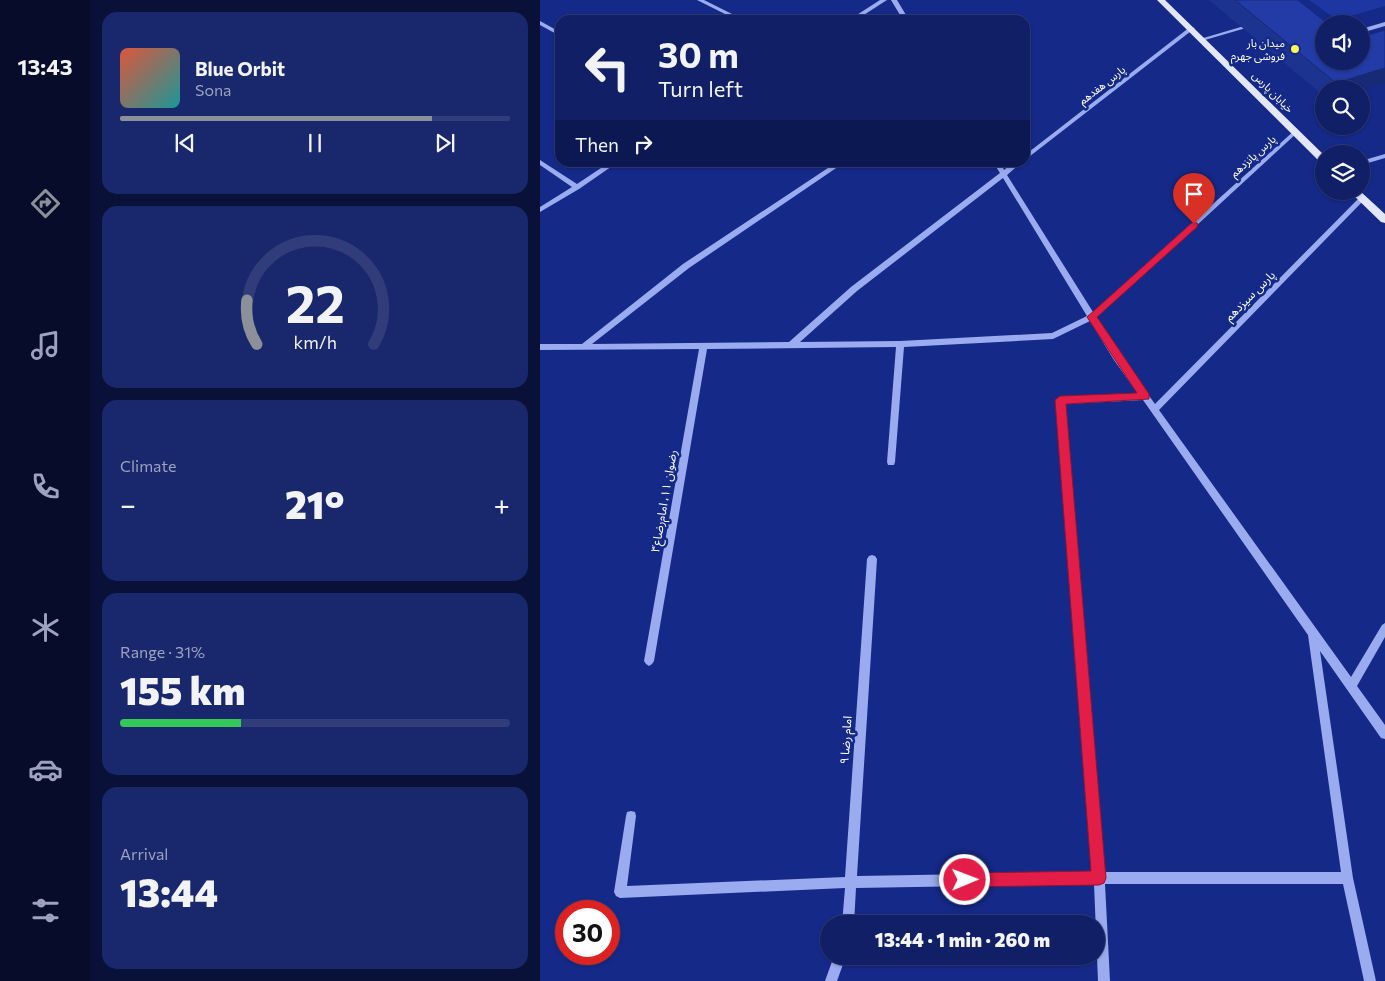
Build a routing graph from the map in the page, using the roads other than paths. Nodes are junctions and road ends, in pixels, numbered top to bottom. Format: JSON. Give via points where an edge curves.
{"nodes":[{"id":1,"x":700,"y":0,"type":"edge"},
{"id":2,"x":884,"y":0,"type":"edge"},
{"id":3,"x":894,"y":0,"type":"edge"},
{"id":4,"x":1161,"y":0,"type":"edge"},
{"id":5,"x":731,"y":15,"type":"edge"},
{"id":6,"x":860,"y":15,"type":"edge"},
{"id":7,"x":903,"y":15,"type":"edge"},
{"id":8,"x":1259,"y":22,"type":"edge"},
{"id":9,"x":540,"y":23,"type":"edge"},
{"id":10,"x":1385,"y":24,"type":"edge"},
{"id":11,"x":1192,"y":28,"type":"junction"},
{"id":12,"x":1370,"y":28,"type":"edge"},
{"id":13,"x":555,"y":31,"type":"edge"},
{"id":14,"x":1203,"y":39,"type":"junction"},
{"id":15,"x":1295,"y":132,"type":"junction"},
{"id":16,"x":1315,"y":152,"type":"edge"},
{"id":17,"x":1030,"y":154,"type":"edge"},
{"id":18,"x":1385,"y":156,"type":"edge"},
{"id":19,"x":1370,"y":160,"type":"edge"},
{"id":20,"x":540,"y":162,"type":"edge"},
{"id":21,"x":607,"y":167,"type":"edge"},
{"id":22,"x":834,"y":167,"type":"edge"},
{"id":23,"x":999,"y":167,"type":"edge"},
{"id":24,"x":1013,"y":167,"type":"edge"},
{"id":25,"x":1003,"y":175,"type":"junction"},
{"id":26,"x":577,"y":187,"type":"junction"},
{"id":27,"x":1361,"y":200,"type":"edge"},
{"id":28,"x":1363,"y":200,"type":"edge"},
{"id":29,"x":540,"y":210,"type":"edge"},
{"id":30,"x":1385,"y":220,"type":"edge"},
{"id":31,"x":1092,"y":317,"type":"junction"},
{"id":32,"x":900,"y":344,"type":"junction"},
{"id":33,"x":704,"y":345,"type":"junction"},
{"id":34,"x":791,"y":345,"type":"junction"},
{"id":35,"x":584,"y":346,"type":"junction"},
{"id":36,"x":540,"y":347,"type":"edge"},
{"id":37,"x":1145,"y":396,"type":"junction"},
{"id":38,"x":1154,"y":410,"type":"junction"},
{"id":39,"x":891,"y":462,"type":"dead end"},
{"id":40,"x":872,"y":558,"type":"dead end"},
{"id":41,"x":1385,"y":628,"type":"edge"},
{"id":42,"x":1313,"y":632,"type":"junction"},
{"id":43,"x":649,"y":661,"type":"dead end"},
{"id":44,"x":1351,"y":686,"type":"junction"},
{"id":45,"x":1385,"y":734,"type":"edge"},
{"id":46,"x":631,"y":816,"type":"dead end"},
{"id":47,"x":1099,"y":878,"type":"junction"},
{"id":48,"x":1347,"y":878,"type":"junction"},
{"id":49,"x":851,"y":882,"type":"junction"},
{"id":50,"x":849,"y":915,"type":"edge"},
{"id":51,"x":837,"y":965,"type":"edge"},
{"id":52,"x":831,"y":981,"type":"edge"},
{"id":53,"x":1104,"y":981,"type":"edge"},
{"id":54,"x":1370,"y":981,"type":"edge"}],
"edges":[{"from":1,"to":5,"type":"street"},
{"from":2,"to":6,"type":"street"},
{"from":3,"to":7,"type":"street"},
{"from":4,"to":11,"type":"main road","name":"خیابان پارس"},
{"from":8,"to":14,"type":"street"},
{"from":9,"to":13,"type":"street"},
{"from":10,"to":12,"type":"street"},
{"from":11,"to":14,"type":"main road","name":"خیابان پارس"},
{"from":11,"to":17,"type":"street","name":"پارس‌ هفدهم"},
{"from":14,"to":15,"type":"main road","name":"خیابان پارس"},
{"from":15,"to":16,"type":"main road","name":"خیابان پارس"},
{"from":15,"to":31,"type":"street","name":"پارس‌ پانزدهم"},
{"from":18,"to":19,"type":"street"},
{"from":20,"to":26,"type":"street"},
{"from":21,"to":26,"type":"street"},
{"from":22,"to":35,"type":"street","via":[[686,266]]},
{"from":23,"to":25,"type":"street"},
{"from":24,"to":25,"type":"street"},
{"from":25,"to":31,"type":"street"},
{"from":25,"to":34,"type":"street","via":[[854,289]]},
{"from":26,"to":29,"type":"street"},
{"from":27,"to":38,"type":"street","name":"پارس‌ سیزدهم"},
{"from":28,"to":30,"type":"main road"},
{"from":31,"to":32,"type":"street","name":"پارس‌ پانزدهم","via":[[1053,336]]},
{"from":31,"to":37,"type":"street"},
{"from":32,"to":34,"type":"street","name":"پارس‌ پانزدهم"},
{"from":32,"to":39,"type":"street"},
{"from":33,"to":34,"type":"street","name":"پارس‌ پانزدهم"},
{"from":33,"to":35,"type":"street","name":"پارس‌ پانزدهم"},
{"from":33,"to":43,"type":"street","name":"رضوان ۱۱، امام‌رضا‌ع‌۳"},
{"from":35,"to":36,"type":"street","name":"پارس‌ پانزدهم"},
{"from":37,"to":38,"type":"street"},
{"from":37,"to":47,"type":"street","via":[[1060,400]]},
{"from":38,"to":42,"type":"street"},
{"from":40,"to":49,"type":"street","name":"امام رضا ۹"},
{"from":41,"to":44,"type":"street"},
{"from":42,"to":44,"type":"street"},
{"from":42,"to":48,"type":"street"},
{"from":44,"to":45,"type":"street"},
{"from":46,"to":49,"type":"street","via":[[620,892]]},
{"from":47,"to":48,"type":"street"},
{"from":47,"to":49,"type":"street"},
{"from":47,"to":53,"type":"street"},
{"from":48,"to":54,"type":"street"},
{"from":49,"to":50,"type":"street","name":"امام رضا ۹"},
{"from":51,"to":52,"type":"street"}]}
